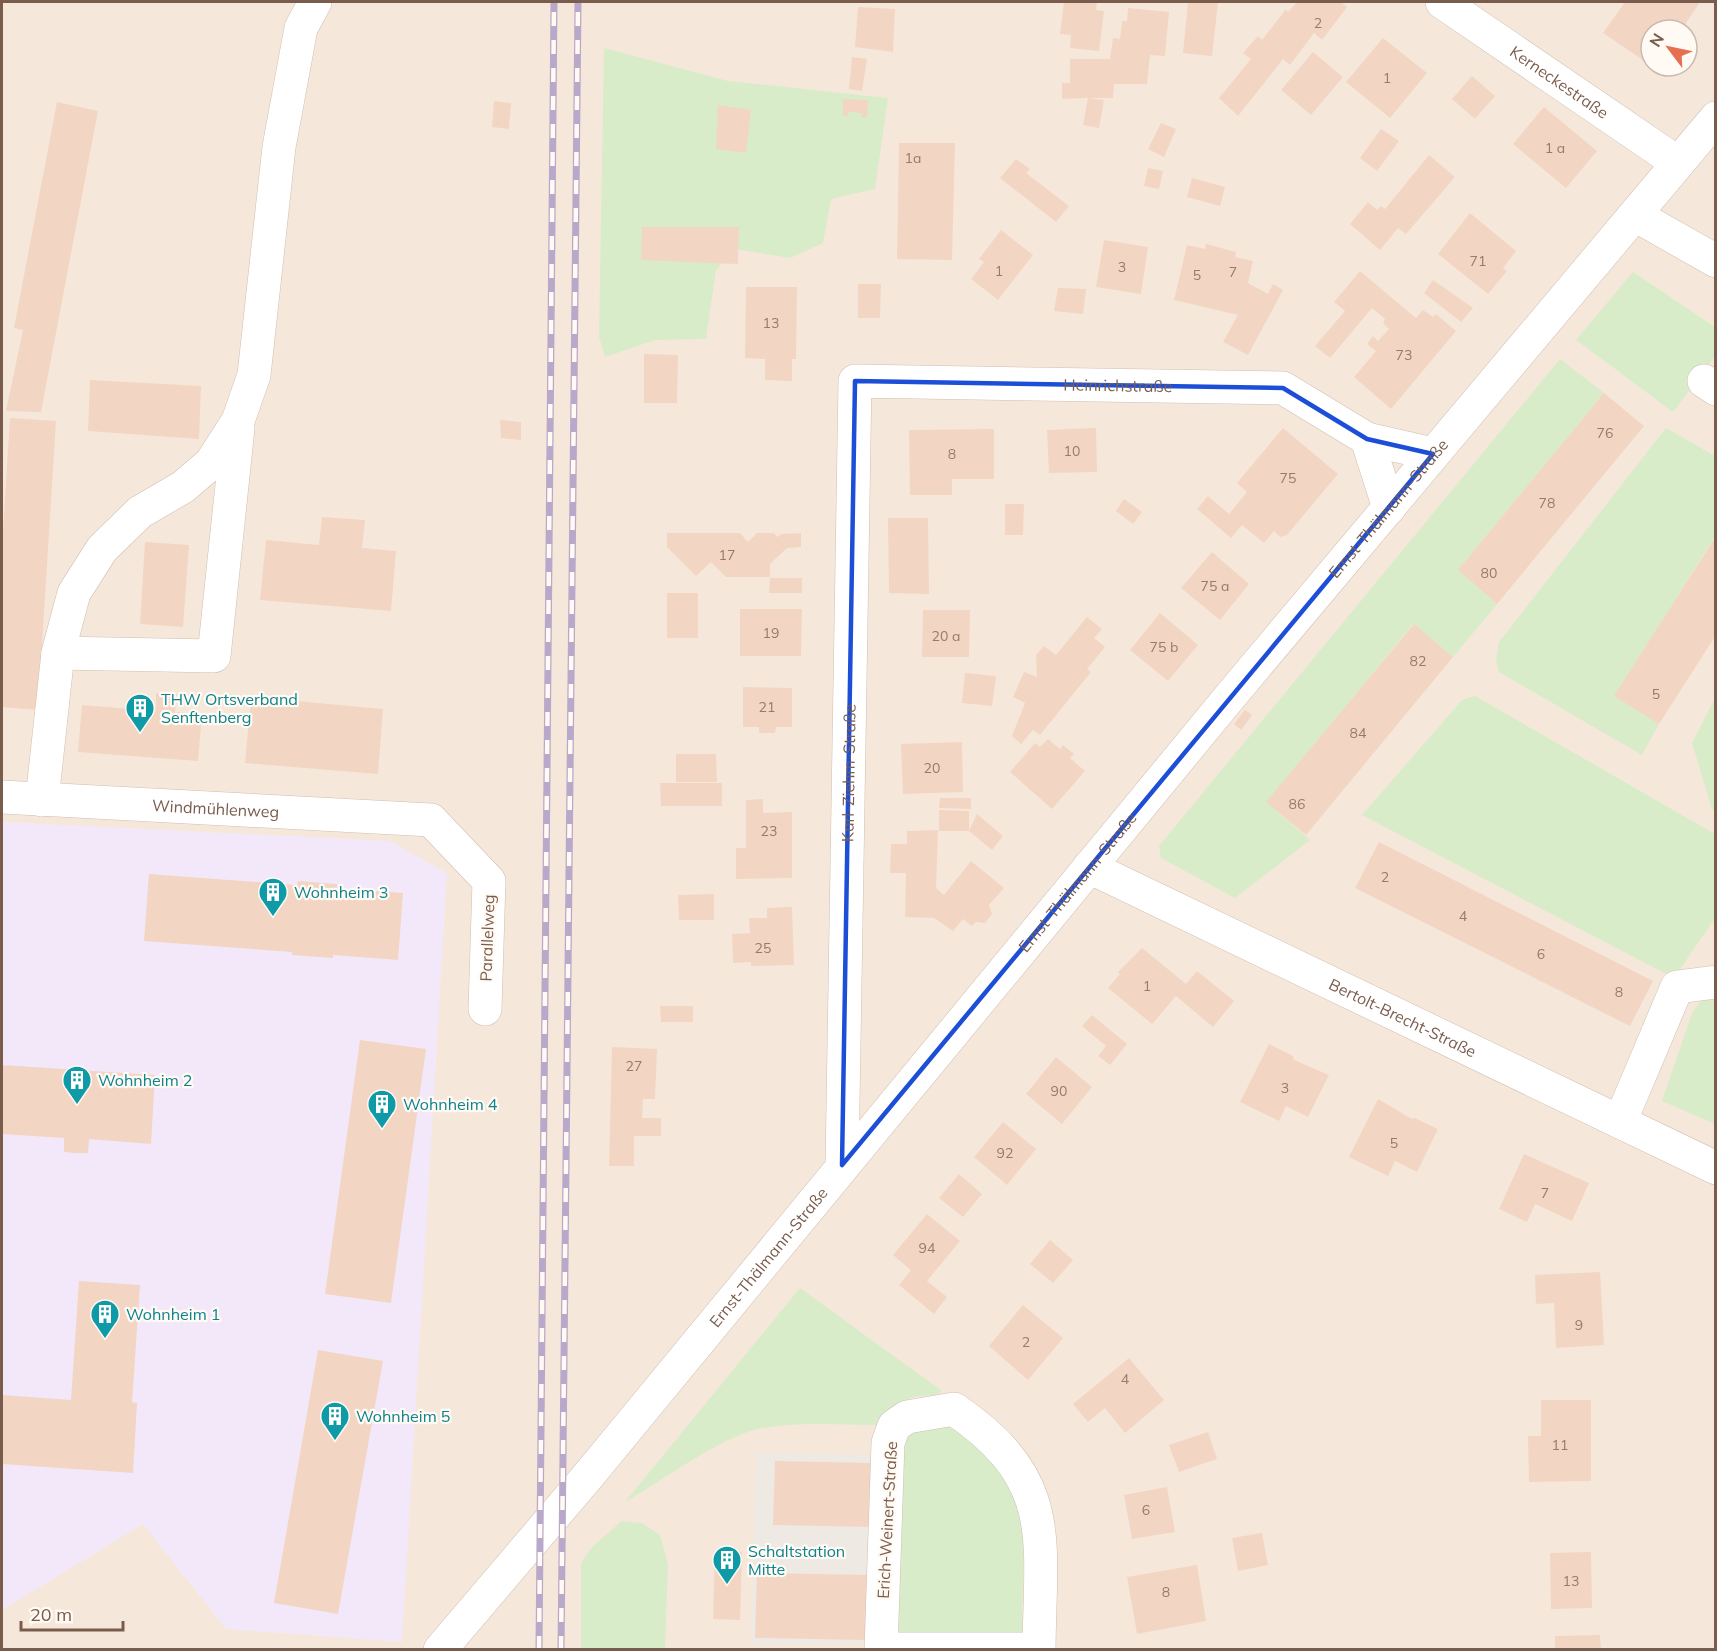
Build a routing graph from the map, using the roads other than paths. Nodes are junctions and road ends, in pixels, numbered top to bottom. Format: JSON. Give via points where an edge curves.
{"nodes":[{"id":1,"x":315,"y":2,"type":"edge"},
{"id":2,"x":1443,"y":2,"type":"edge"},
{"id":3,"x":1716,"y":118,"type":"edge"},
{"id":4,"x":1678,"y":163,"type":"junction"},
{"id":5,"x":1635,"y":215,"type":"junction"},
{"id":6,"x":1716,"y":261,"type":"edge"},
{"id":7,"x":855,"y":381,"type":"joint"},
{"id":8,"x":238,"y":420,"type":"junction"},
{"id":9,"x":1366,"y":439,"type":"junction"},
{"id":10,"x":1433,"y":454,"type":"junction"},
{"id":11,"x":1389,"y":508,"type":"junction"},
{"id":12,"x":58,"y":653,"type":"junction"},
{"id":13,"x":2,"y":797,"type":"edge"},
{"id":14,"x":42,"y":800,"type":"junction"},
{"id":15,"x":431,"y":820,"type":"joint"},
{"id":16,"x":1089,"y":867,"type":"junction"},
{"id":17,"x":1716,"y":982,"type":"edge"},
{"id":18,"x":485,"y":1009,"type":"dead end"},
{"id":19,"x":1620,"y":1122,"type":"junction"},
{"id":20,"x":842,"y":1165,"type":"junction"},
{"id":21,"x":1716,"y":1168,"type":"edge"},
{"id":22,"x":1039,"y":1649,"type":"edge"},
{"id":23,"x":440,"y":1650,"type":"edge"}],
"edges":[{"from":1,"to":8,"type":"street","via":[[301,28],[279,147],[254,375]]},
{"from":2,"to":4,"type":"street","name":"Kerneckestraße"},
{"from":3,"to":4,"type":"street","name":"Ernst-Thälmann-Straße"},
{"from":4,"to":5,"type":"street","name":"Ernst-Thälmann-Straße"},
{"from":5,"to":6,"type":"street"},
{"from":5,"to":10,"type":"street","name":"Ernst-Thälmann-Straße"},
{"from":7,"to":9,"type":"street","name":"Heinrichstraße","via":[[1283,388]]},
{"from":7,"to":20,"type":"street","name":"Karl-Ziehm-Straße"},
{"from":8,"to":12,"type":"street","via":[[211,463],[183,487],[140,512],[102,549],[74,593]]},
{"from":8,"to":12,"type":"street","via":[[213,656]]},
{"from":9,"to":10,"type":"street","name":"Heinrichstraße"},
{"from":9,"to":11,"type":"street"},
{"from":10,"to":11,"type":"street","name":"Ernst-Thälmann-Straße"},
{"from":11,"to":16,"type":"street","name":"Ernst-Thälmann-Straße"},
{"from":12,"to":14,"type":"street"},
{"from":13,"to":14,"type":"street","name":"Windmühlenweg"},
{"from":14,"to":15,"type":"street","name":"Windmühlenweg"},
{"from":15,"to":18,"type":"street","name":"Parallelweg","via":[[489,881]]},
{"from":16,"to":19,"type":"street","name":"Bertolt-Brecht-Straße"},
{"from":16,"to":20,"type":"street","name":"Ernst-Thälmann-Straße"},
{"from":17,"to":19,"type":"street","via":[[1677,987]]},
{"from":19,"to":21,"type":"street","name":"Bertolt-Brecht-Straße"},
{"from":20,"to":23,"type":"street","name":"Ernst-Thälmann-Straße"},
{"from":22,"to":22,"type":"street","name":"Erich-Weinert-Straße","via":[[1040,1535],[1037,1510],[1021,1471],[980,1426],[954,1409],[907,1417],[894,1426],[888,1443],[880,1649]]}]}
